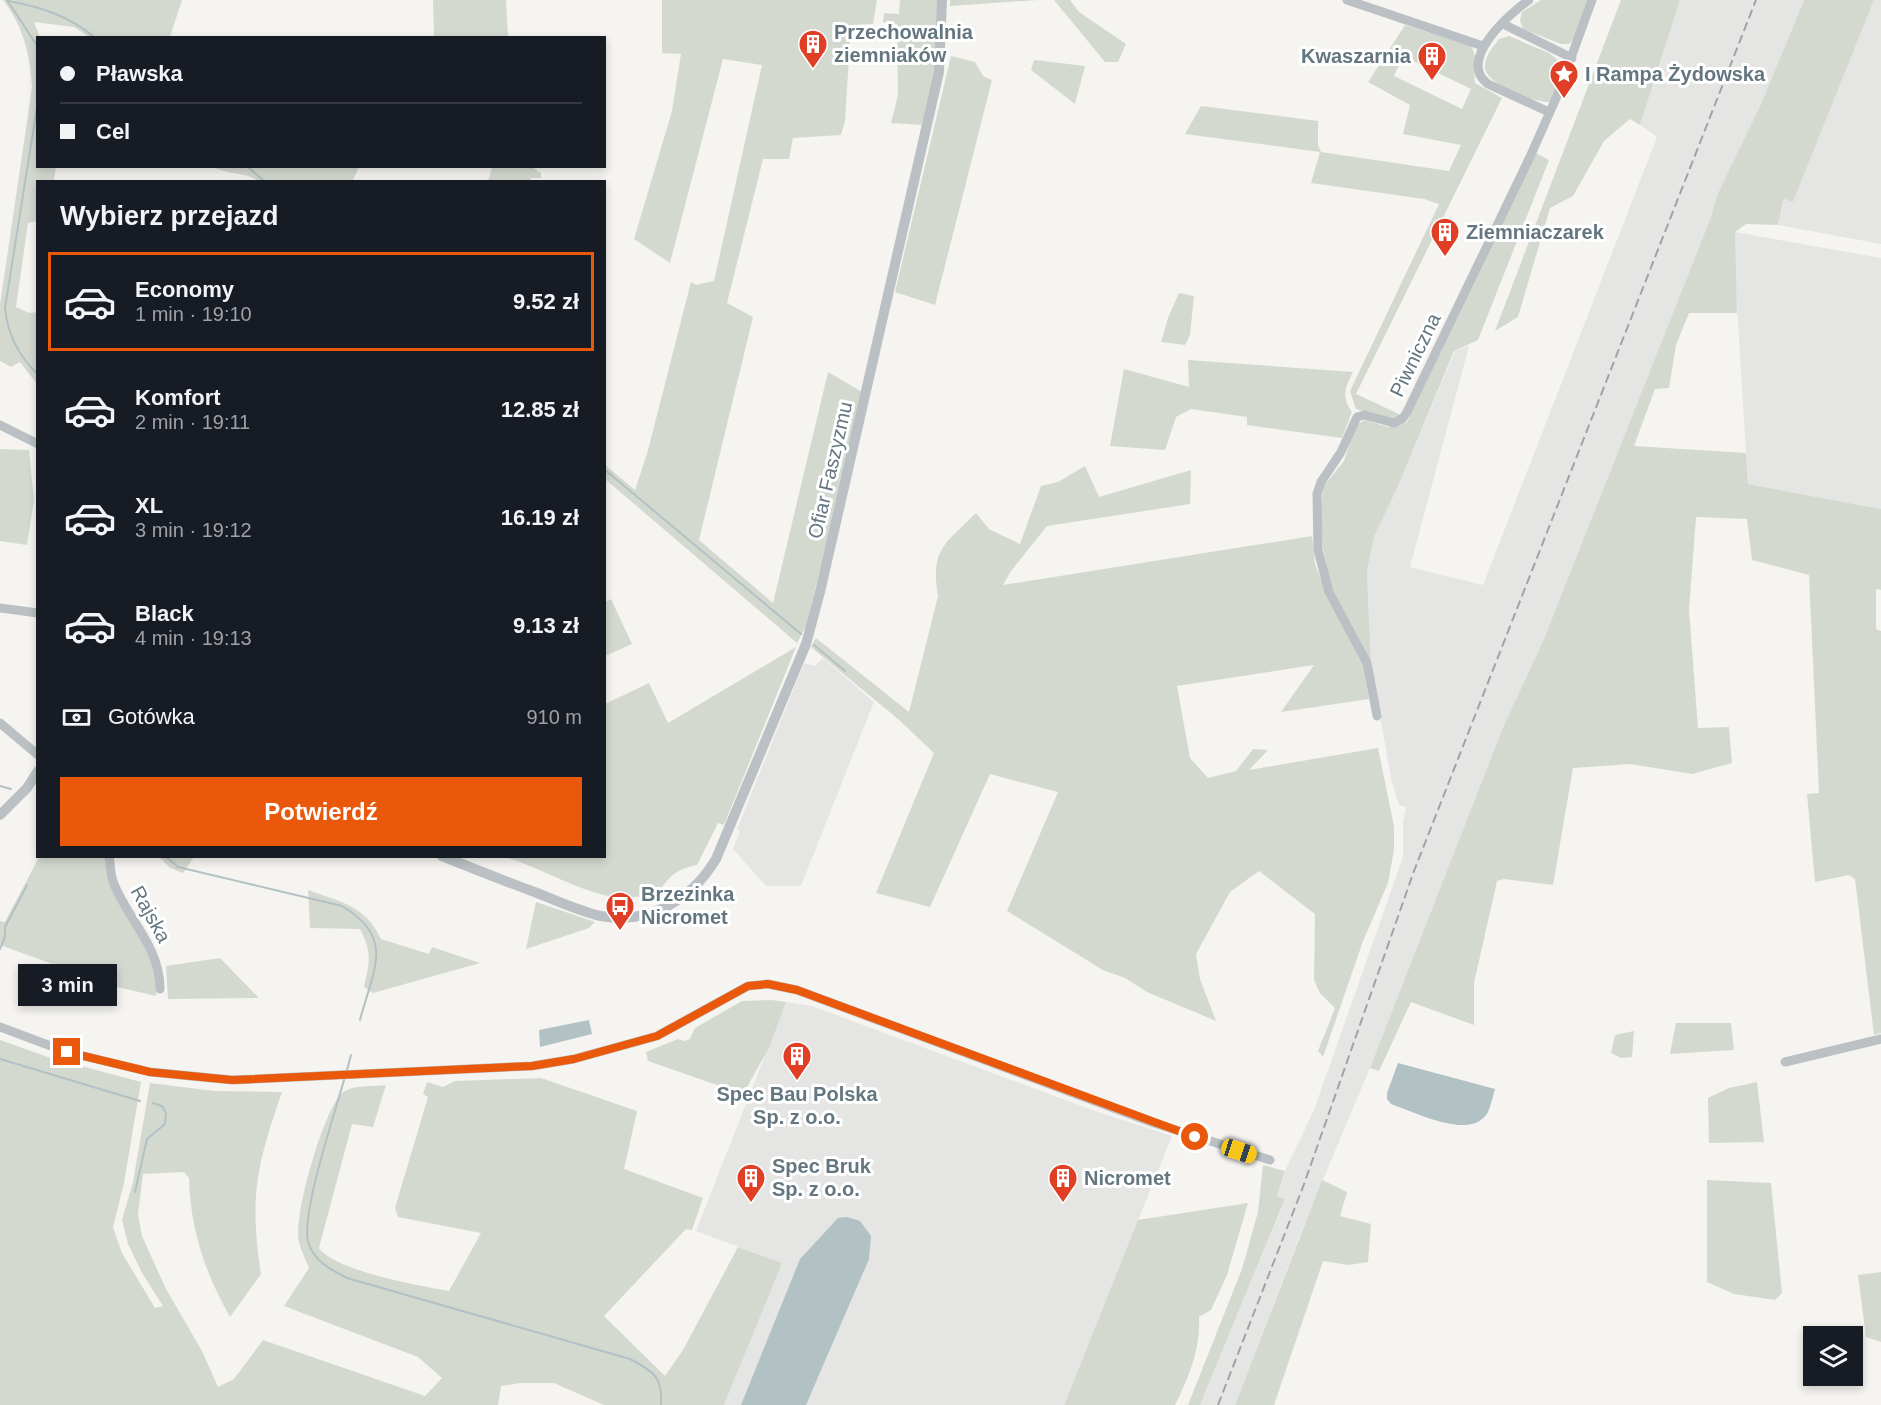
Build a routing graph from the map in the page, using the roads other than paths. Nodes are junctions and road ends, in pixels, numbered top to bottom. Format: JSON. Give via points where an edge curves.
{"nodes":[{"id":1,"x":942,"y":0,"type":"edge"},
{"id":2,"x":1347,"y":0,"type":"edge"},
{"id":3,"x":1528,"y":0,"type":"edge"},
{"id":4,"x":1592,"y":0,"type":"edge"},
{"id":5,"x":1503,"y":24,"type":"junction"},
{"id":6,"x":1483,"y":46,"type":"junction"},
{"id":7,"x":1572,"y":58,"type":"junction"},
{"id":8,"x":1550,"y":112,"type":"junction"},
{"id":9,"x":0,"y":425,"type":"edge"},
{"id":10,"x":36,"y":443,"type":"edge"},
{"id":11,"x":0,"y":608,"type":"edge"},
{"id":12,"x":36,"y":613,"type":"edge"},
{"id":13,"x":1377,"y":716,"type":"dead end"},
{"id":14,"x":0,"y":723,"type":"edge"},
{"id":15,"x":36,"y":753,"type":"edge"},
{"id":16,"x":36,"y":776,"type":"edge"},
{"id":17,"x":0,"y":815,"type":"edge"},
{"id":18,"x":109,"y":858,"type":"edge"},
{"id":19,"x":447,"y":858,"type":"edge"},
{"id":20,"x":160,"y":989,"type":"dead end"},
{"id":21,"x":0,"y":1028,"type":"edge"},
{"id":22,"x":1881,"y":1039,"type":"edge"},
{"id":23,"x":1785,"y":1062,"type":"dead end"},
{"id":24,"x":1270,"y":1160,"type":"dead end"}],
"edges":[{"from":1,"to":19,"type":"street","name":"Ofiar Faszyzmu","via":[[939,72],[806,644],[716,859],[691,892],[661,910],[628,917],[588,912]]},
{"from":2,"to":6,"type":"street"},
{"from":3,"to":5,"type":"street"},
{"from":4,"to":7,"type":"street","name":"Piwniczna"},
{"from":5,"to":6,"type":"street"},
{"from":5,"to":7,"type":"street"},
{"from":6,"to":8,"type":"street","via":[[1478,64],[1483,81]]},
{"from":7,"to":8,"type":"street","name":"Piwniczna"},
{"from":8,"to":13,"type":"street","name":"Piwniczna","via":[[1403,418],[1389,423],[1364,415],[1357,417],[1317,494],[1322,571],[1366,663]]},
{"from":9,"to":10,"type":"street"},
{"from":11,"to":12,"type":"street"},
{"from":14,"to":15,"type":"street"},
{"from":16,"to":17,"type":"street"},
{"from":18,"to":20,"type":"street","name":"Rajska","via":[[115,886],[158,963]]},
{"from":21,"to":24,"type":"street","via":[[67,1052],[150,1072],[232,1080],[532,1066],[657,1036],[748,986],[768,984],[797,990],[1151,1122]]},
{"from":22,"to":23,"type":"street"}]}
